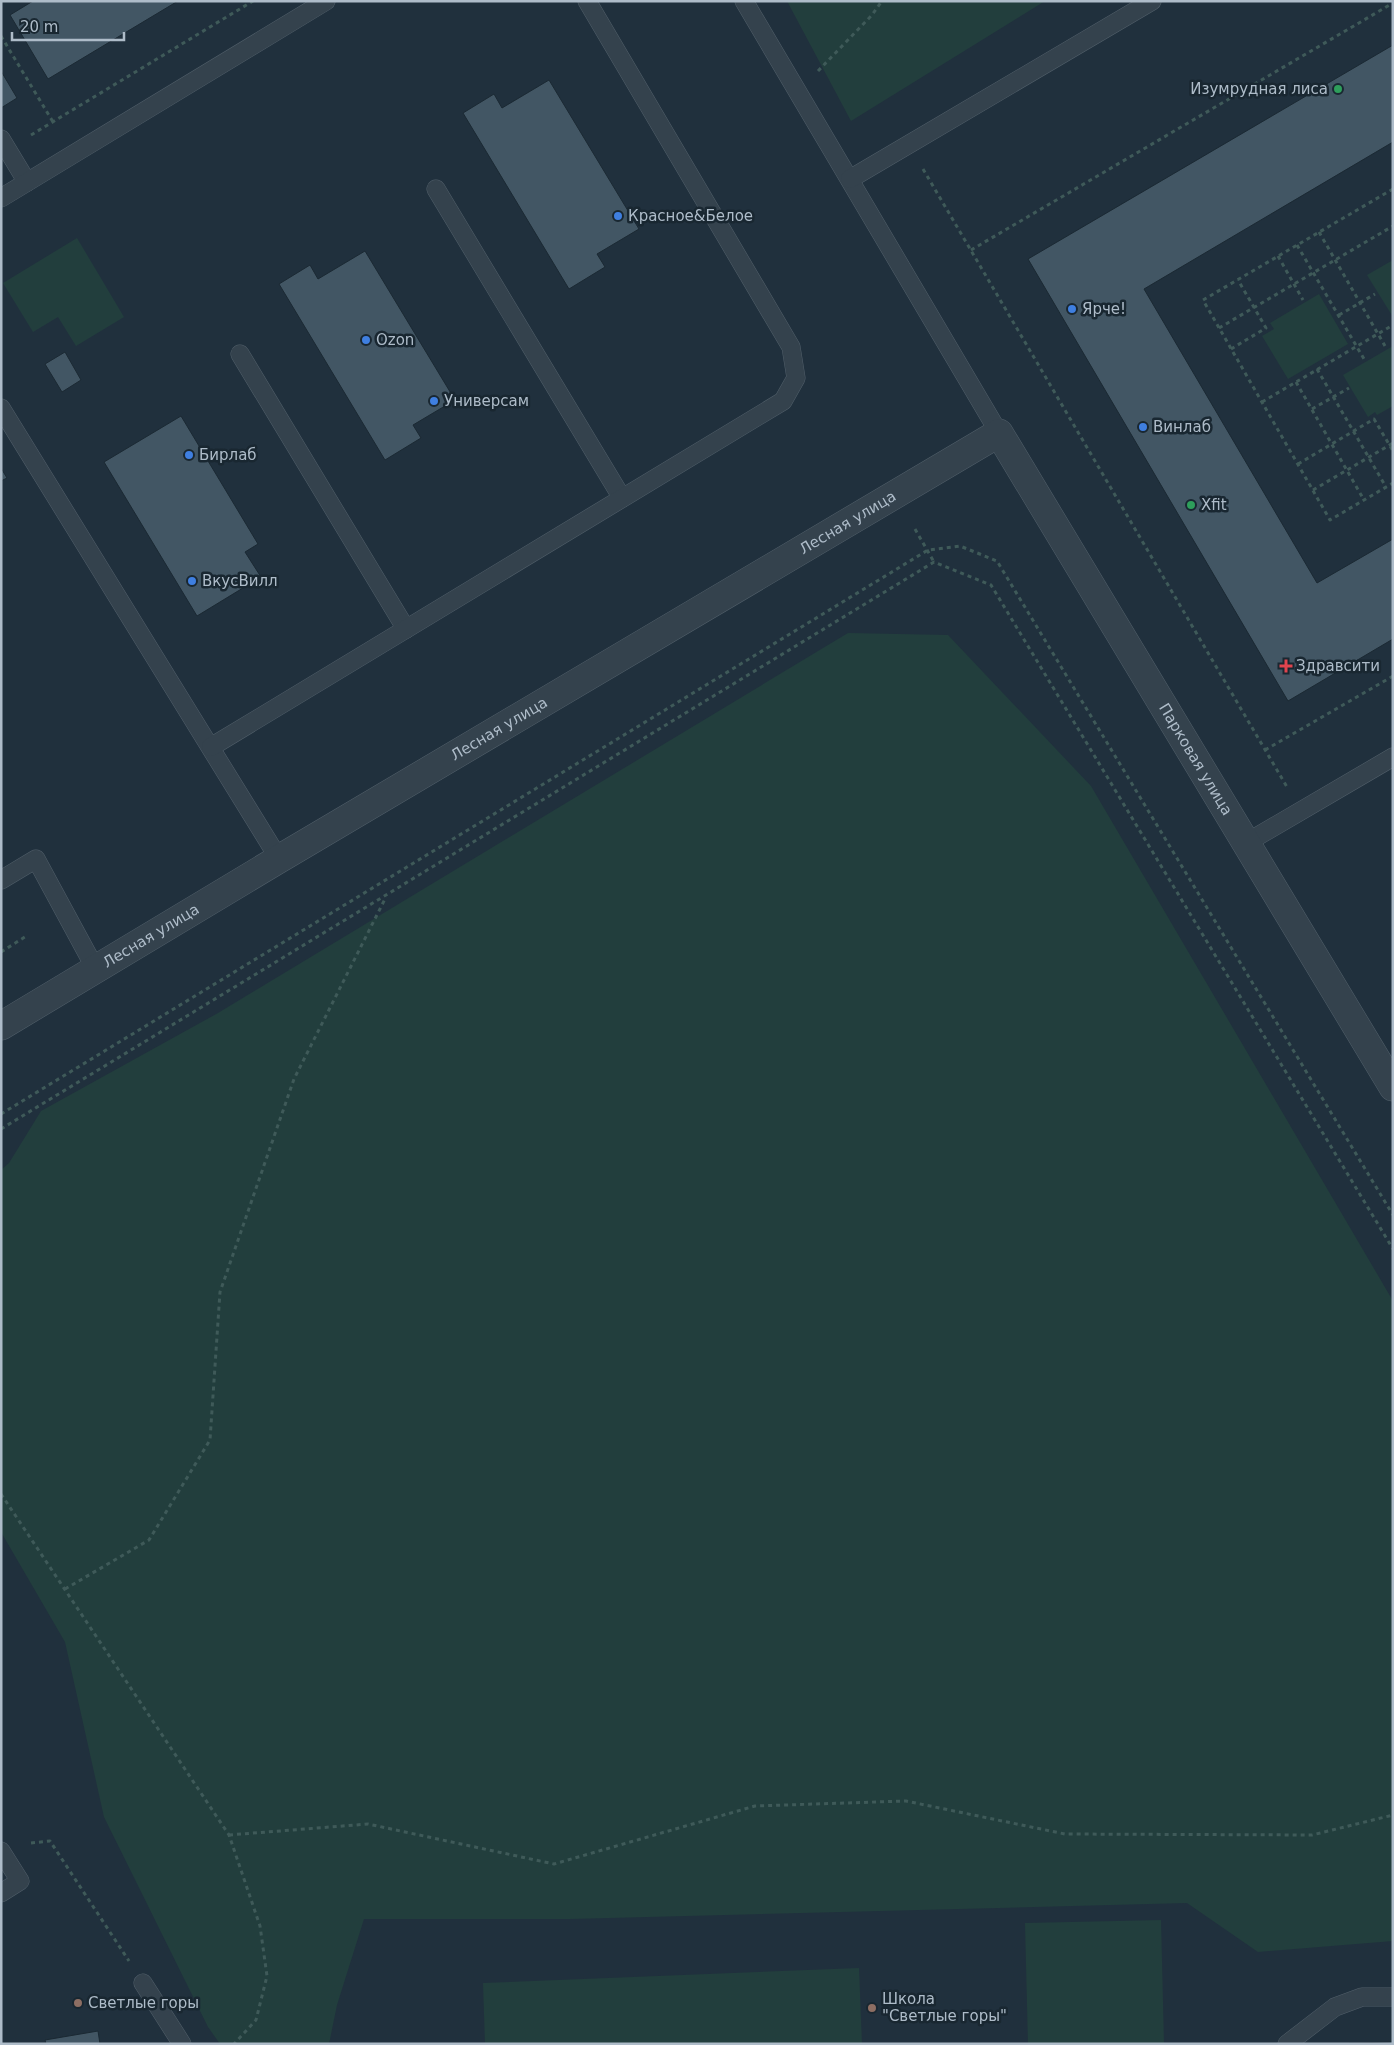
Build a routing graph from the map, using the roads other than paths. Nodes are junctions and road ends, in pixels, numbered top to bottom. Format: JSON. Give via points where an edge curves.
{"nodes":[{"id":1,"x":326,"y":1,"type":"edge"},
{"id":2,"x":588,"y":1,"type":"edge"},
{"id":3,"x":744,"y":1,"type":"edge"},
{"id":4,"x":1152,"y":1,"type":"edge"},
{"id":5,"x":4,"y":144,"type":"edge"},
{"id":6,"x":850,"y":179,"type":"junction"},
{"id":7,"x":27,"y":182,"type":"junction"},
{"id":8,"x":436,"y":189,"type":"dead end"},
{"id":9,"x":1,"y":198,"type":"edge"},
{"id":10,"x":240,"y":354,"type":"dead end"},
{"id":11,"x":1,"y":408,"type":"edge"},
{"id":12,"x":999,"y":433,"type":"junction"},
{"id":13,"x":622,"y":498,"type":"junction"},
{"id":14,"x":406,"y":629,"type":"junction"},
{"id":15,"x":211,"y":747,"type":"junction"},
{"id":16,"x":1393,"y":757,"type":"edge"},
{"id":17,"x":1246,"y":843,"type":"junction"},
{"id":18,"x":279,"y":859,"type":"junction"},
{"id":19,"x":1,"y":880,"type":"edge"},
{"id":20,"x":96,"y":968,"type":"junction"},
{"id":21,"x":1,"y":1026,"type":"edge"},
{"id":22,"x":1393,"y":1087,"type":"edge"},
{"id":23,"x":1,"y":1851,"type":"edge"},
{"id":24,"x":1,"y":1893,"type":"edge"},
{"id":25,"x":143,"y":1982,"type":"road end"},
{"id":26,"x":1393,"y":1997,"type":"edge"},
{"id":27,"x":182,"y":2044,"type":"edge"},
{"id":28,"x":1287,"y":2044,"type":"edge"}],
"edges":[{"from":1,"to":7,"type":"lane"},
{"from":2,"to":13,"type":"lane","via":[[791,347],[796,378],[783,401]]},
{"from":3,"to":6,"type":"lane"},
{"from":4,"to":6,"type":"lane"},
{"from":5,"to":7,"type":"lane"},
{"from":6,"to":12,"type":"lane"},
{"from":7,"to":9,"type":"lane"},
{"from":8,"to":13,"type":"lane"},
{"from":10,"to":14,"type":"lane"},
{"from":11,"to":15,"type":"lane"},
{"from":12,"to":17,"type":"street","name":"Парковая улица"},
{"from":12,"to":18,"type":"street","name":"Лесная улица"},
{"from":13,"to":14,"type":"lane"},
{"from":14,"to":15,"type":"lane"},
{"from":15,"to":18,"type":"lane"},
{"from":16,"to":17,"type":"lane"},
{"from":17,"to":22,"type":"street","name":"Парковая улица"},
{"from":18,"to":20,"type":"street","name":"Лесная улица"},
{"from":19,"to":20,"type":"lane","via":[[36,859]]},
{"from":20,"to":21,"type":"street","name":"Лесная улица"},
{"from":23,"to":24,"type":"lane","via":[[20,1881]]},
{"from":25,"to":27,"type":"lane"},
{"from":26,"to":28,"type":"lane","via":[[1362,1997],[1336,2006]]}]}
